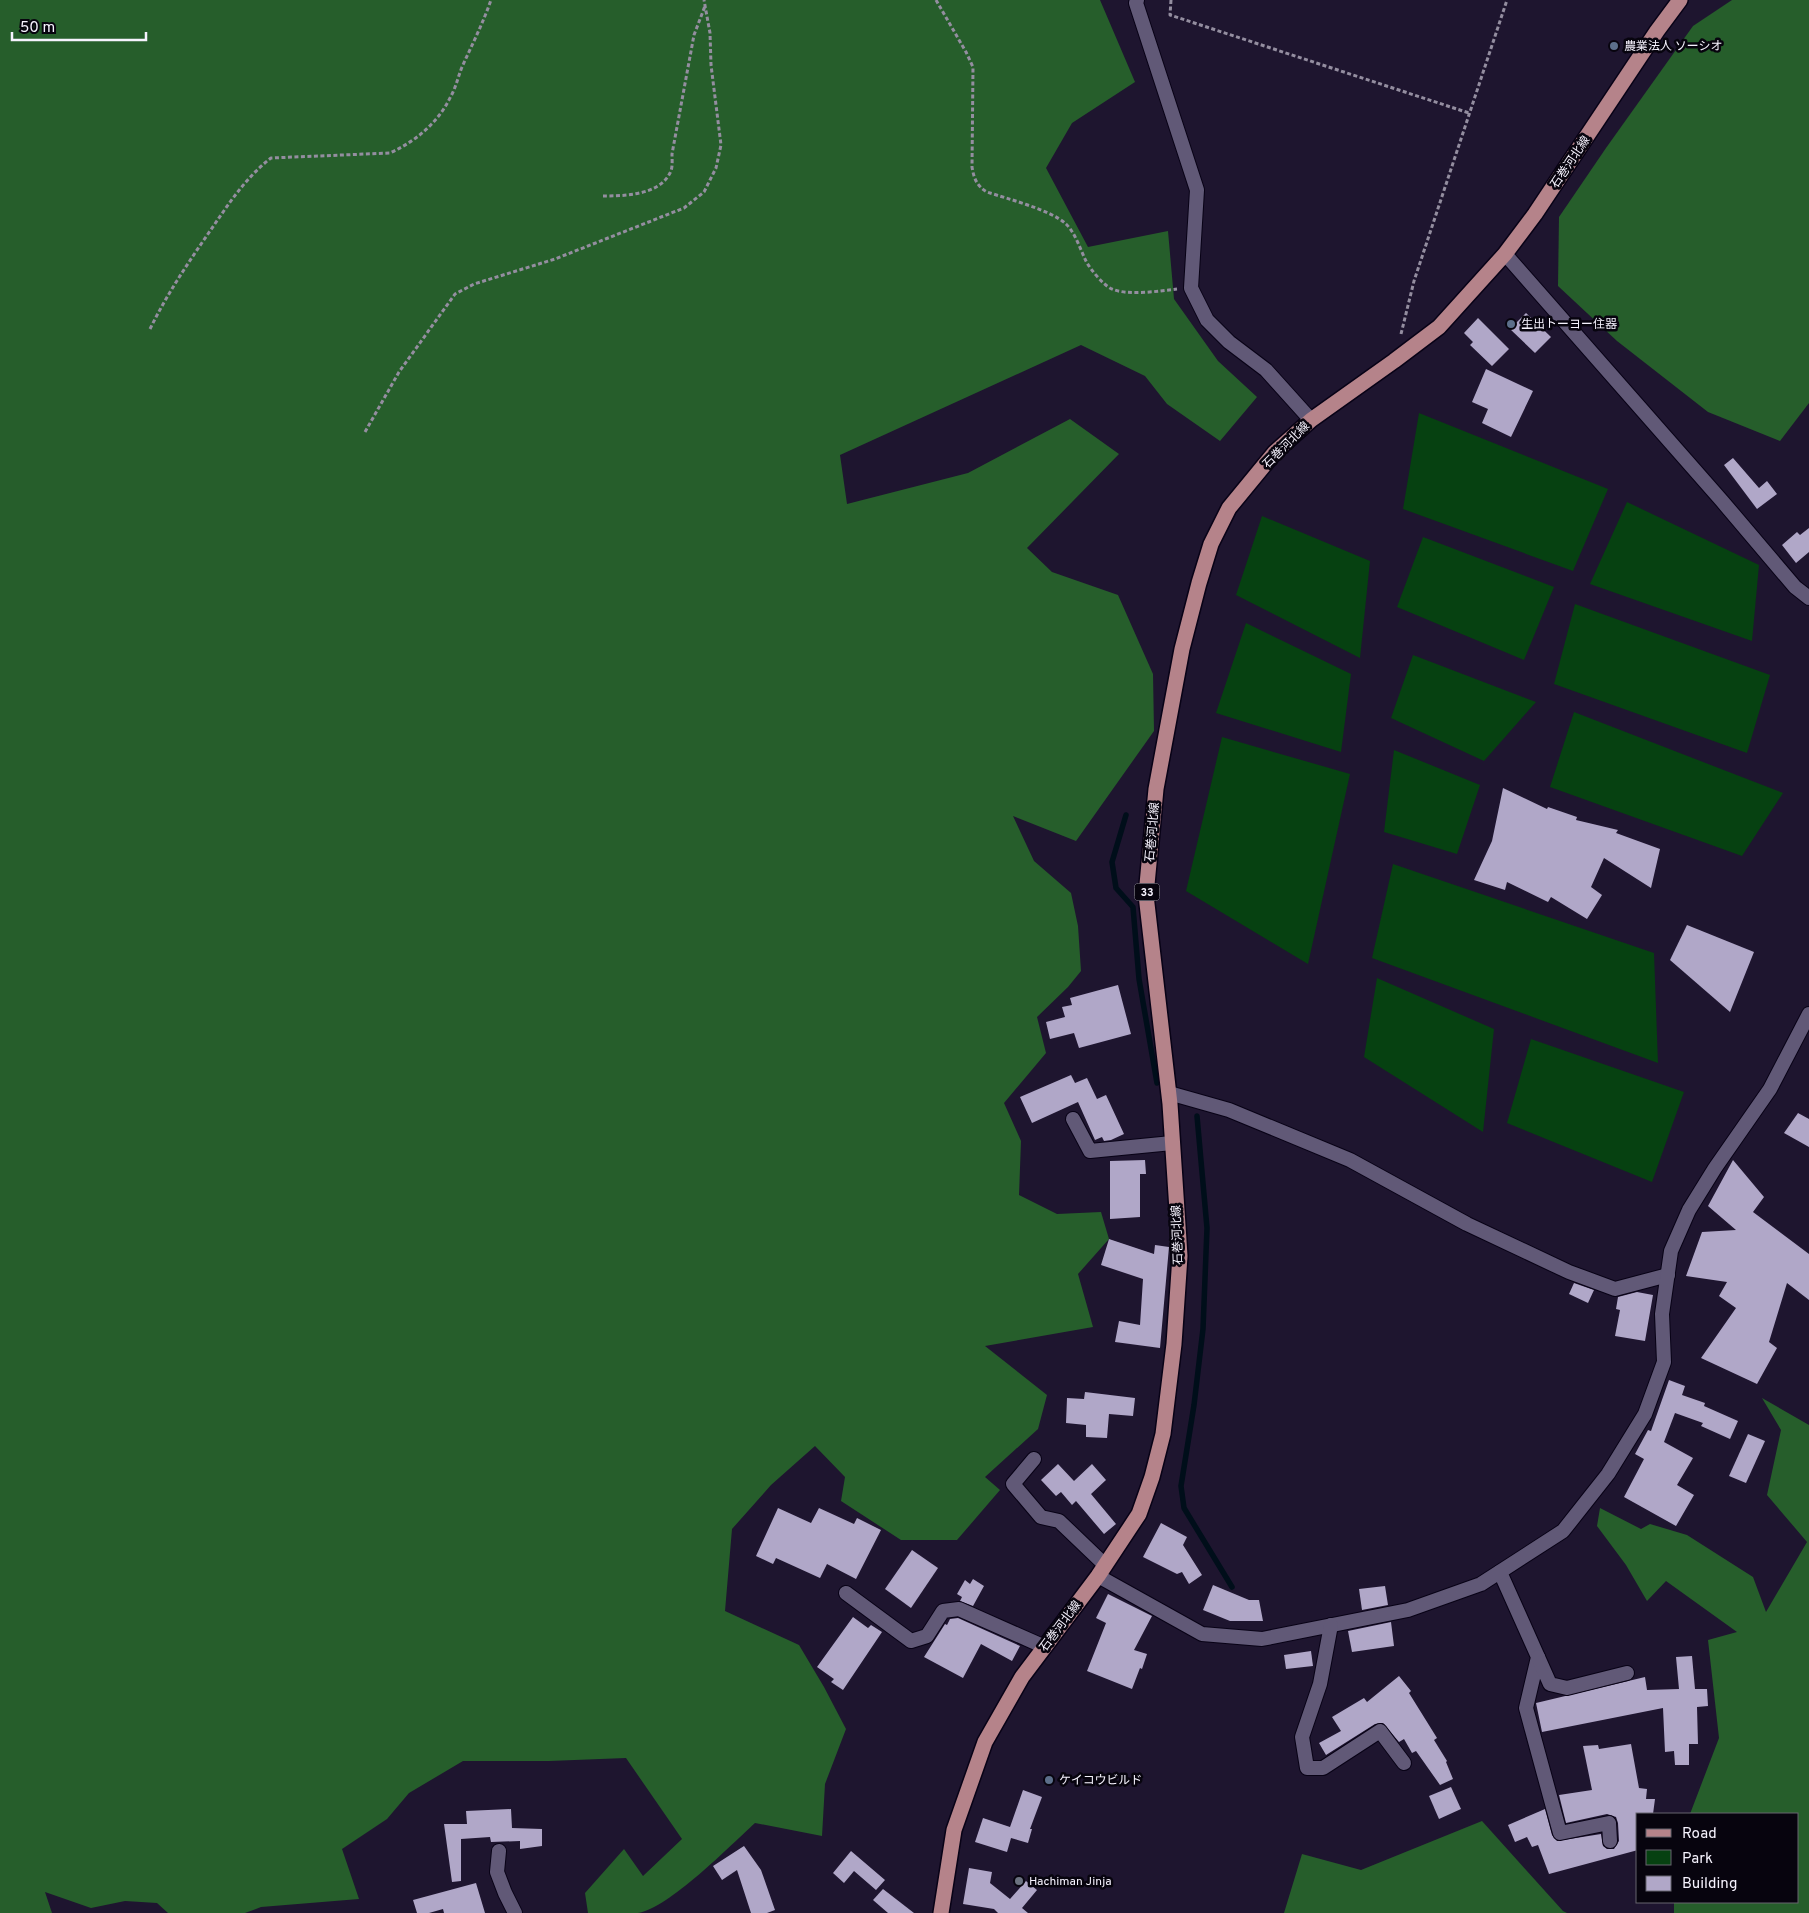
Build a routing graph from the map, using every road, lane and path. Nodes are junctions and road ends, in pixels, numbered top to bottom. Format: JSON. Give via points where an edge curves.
{"nodes":[{"id":1,"x":491,"y":0,"type":"edge"},
{"id":2,"x":704,"y":0,"type":"edge"},
{"id":3,"x":936,"y":0,"type":"edge"},
{"id":4,"x":1137,"y":0,"type":"edge"},
{"id":5,"x":1172,"y":0,"type":"edge"},
{"id":6,"x":1507,"y":0,"type":"edge"},
{"id":7,"x":1680,"y":0,"type":"edge"},
{"id":8,"x":705,"y":6,"type":"junction"},
{"id":9,"x":1469,"y":113,"type":"junction"},
{"id":10,"x":603,"y":196,"type":"dead end"},
{"id":11,"x":1505,"y":254,"type":"junction"},
{"id":12,"x":1191,"y":288,"type":"junction"},
{"id":13,"x":150,"y":329,"type":"dead end"},
{"id":14,"x":1394,"y":361,"type":"junction"},
{"id":15,"x":1312,"y":420,"type":"junction"},
{"id":16,"x":365,"y":432,"type":"dead end"},
{"id":17,"x":1809,"y":598,"type":"edge"},
{"id":18,"x":1809,"y":1014,"type":"edge"},
{"id":19,"x":1169,"y":1093,"type":"junction"},
{"id":20,"x":1073,"y":1119,"type":"dead end"},
{"id":21,"x":1172,"y":1143,"type":"junction"},
{"id":22,"x":1668,"y":1275,"type":"junction"},
{"id":23,"x":1034,"y":1459,"type":"dead end"},
{"id":24,"x":1101,"y":1570,"type":"junction"},
{"id":25,"x":1500,"y":1572,"type":"junction"},
{"id":26,"x":846,"y":1593,"type":"dead end"},
{"id":27,"x":1331,"y":1625,"type":"junction"},
{"id":28,"x":1045,"y":1647,"type":"junction"},
{"id":29,"x":1538,"y":1657,"type":"junction"},
{"id":30,"x":1627,"y":1674,"type":"dead end"},
{"id":31,"x":1404,"y":1763,"type":"dead end"},
{"id":32,"x":1610,"y":1841,"type":"dead end"},
{"id":33,"x":499,"y":1851,"type":"dead end"},
{"id":34,"x":515,"y":1913,"type":"edge"},
{"id":35,"x":941,"y":1913,"type":"edge"}],
"edges":[{"from":1,"to":13,"type":"path","via":[[452,95],[422,135],[390,153],[271,158],[235,194],[182,270]]},
{"from":2,"to":8,"type":"path"},
{"from":3,"to":12,"type":"path","via":[[973,67],[972,167],[980,187],[1047,213],[1066,224],[1087,263],[1111,289],[1136,292]]},
{"from":4,"to":12,"type":"street","via":[[1197,190]]},
{"from":5,"to":9,"type":"path","via":[[1170,15]]},
{"from":6,"to":9,"type":"path"},
{"from":7,"to":11,"type":"main road","name":"石巻河北線","number":"33"},
{"from":8,"to":10,"type":"path","via":[[694,35],[671,171],[663,183],[650,190]]},
{"from":8,"to":16,"type":"path","via":[[721,145],[716,168],[704,192],[684,208],[454,294],[398,372]]},
{"from":9,"to":14,"type":"path","via":[[1414,281]]},
{"from":11,"to":14,"type":"main road","name":"石巻河北線","number":"33","via":[[1438,327]]},
{"from":11,"to":17,"type":"street","via":[[1795,587]]},
{"from":12,"to":15,"type":"street","via":[[1207,320],[1229,342],[1266,370]]},
{"from":14,"to":15,"type":"main road","name":"石巻河北線","number":"33"},
{"from":15,"to":19,"type":"main road","name":"石巻河北線","number":"33","via":[[1275,452],[1229,508],[1211,544],[1182,649],[1156,789],[1146,895]]},
{"from":18,"to":22,"type":"street","via":[[1770,1089],[1689,1210],[1671,1251]]},
{"from":19,"to":21,"type":"main road","name":"石巻河北線","number":"33"},
{"from":19,"to":22,"type":"street","via":[[1229,1110],[1350,1160],[1467,1224],[1569,1272],[1615,1289]]},
{"from":20,"to":21,"type":"street","via":[[1090,1151]]},
{"from":21,"to":24,"type":"main road","name":"石巻河北線","number":"33","via":[[1180,1256],[1163,1434],[1139,1514]]},
{"from":22,"to":25,"type":"street","via":[[1662,1314],[1664,1362],[1646,1414],[1608,1474],[1563,1531]]},
{"from":23,"to":24,"type":"street","via":[[1013,1484],[1041,1517],[1059,1521]]},
{"from":24,"to":27,"type":"street","via":[[1202,1634],[1262,1639]]},
{"from":24,"to":28,"type":"main road","name":"石巻河北線","number":"33"},
{"from":25,"to":27,"type":"street","via":[[1481,1584],[1408,1610]]},
{"from":25,"to":29,"type":"street"},
{"from":26,"to":28,"type":"street","via":[[911,1641],[927,1636],[943,1611],[959,1609]]},
{"from":27,"to":31,"type":"street","via":[[1320,1684],[1302,1737],[1307,1768],[1323,1768],[1380,1731]]},
{"from":28,"to":35,"type":"main road","name":"石巻河北線","number":"33","via":[[1022,1677],[985,1742],[954,1830]]},
{"from":29,"to":30,"type":"street","via":[[1550,1684],[1567,1688]]},
{"from":29,"to":32,"type":"street","via":[[1526,1708],[1560,1832],[1609,1823]]},
{"from":33,"to":34,"type":"street","via":[[497,1872]]}]}
